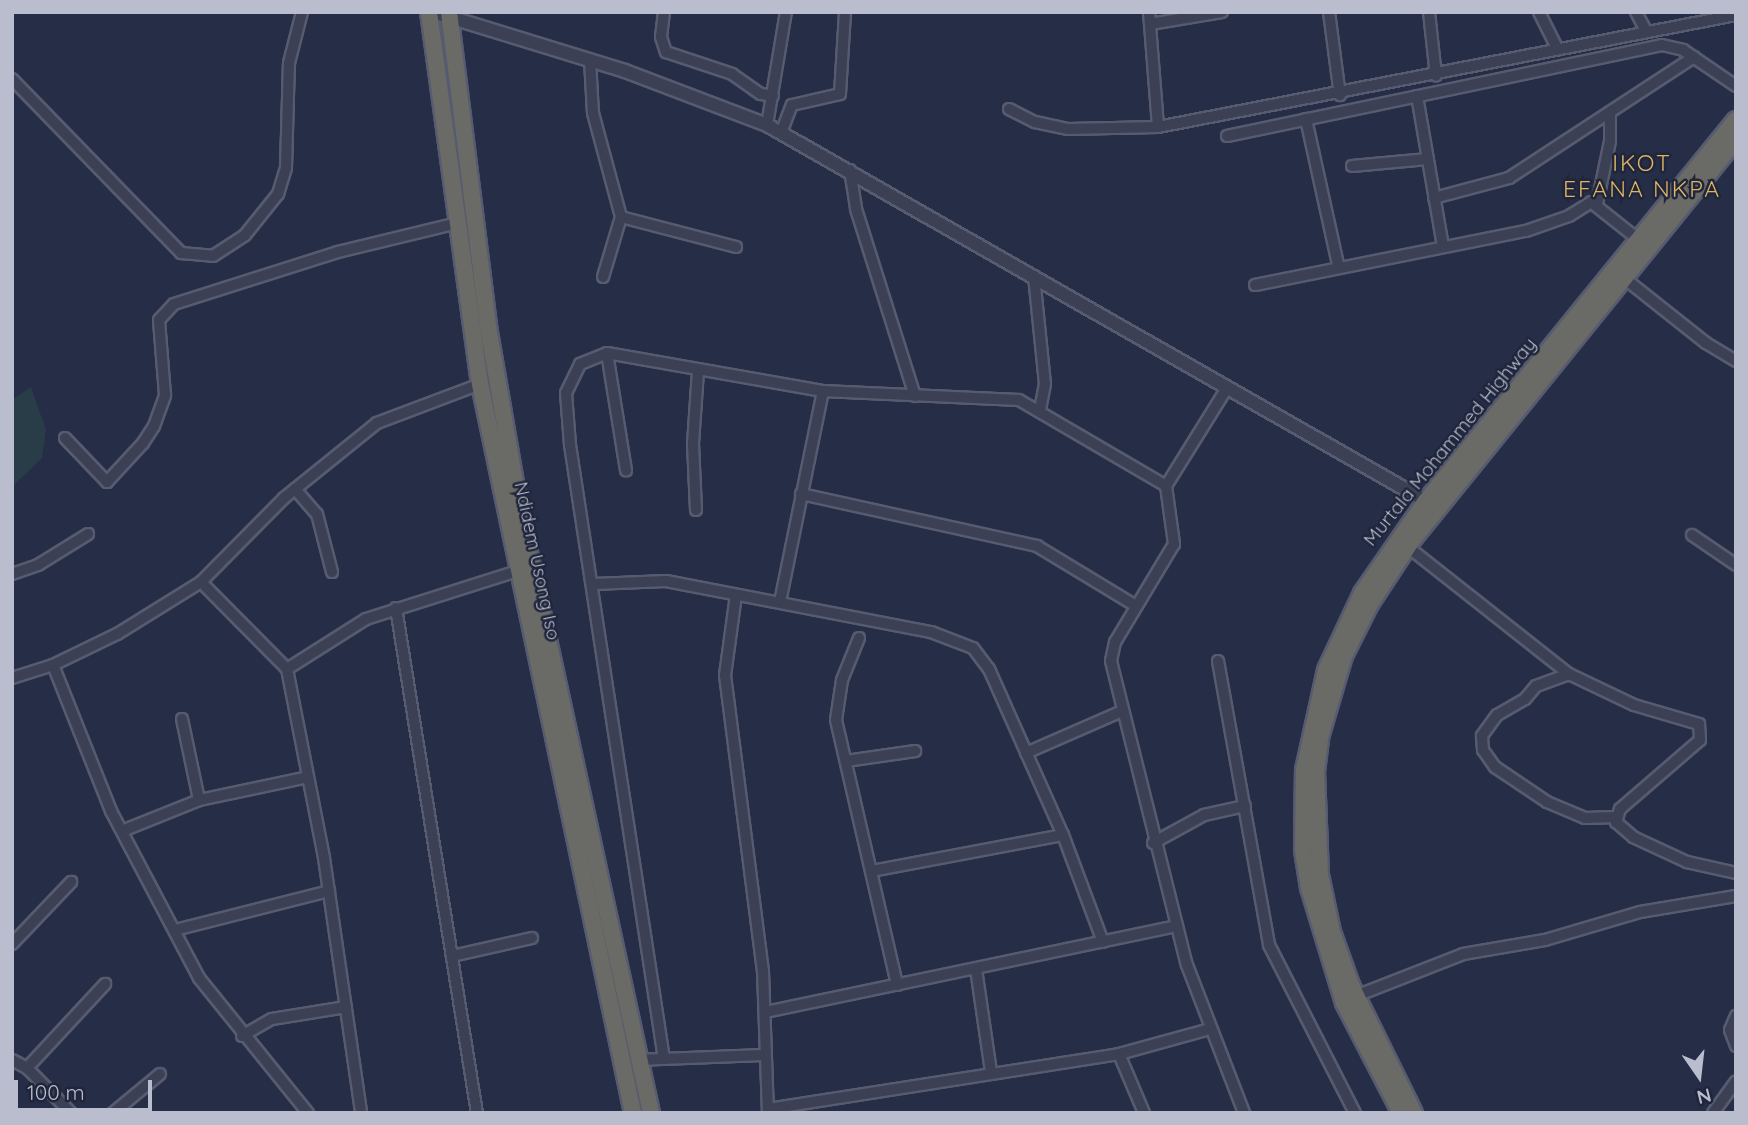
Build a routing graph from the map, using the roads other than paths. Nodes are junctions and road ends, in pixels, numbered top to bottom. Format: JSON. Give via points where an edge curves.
{"nodes":[{"id":1,"x":302,"y":12,"type":"edge"},
{"id":2,"x":431,"y":12,"type":"edge"},
{"id":3,"x":664,"y":12,"type":"edge"},
{"id":4,"x":786,"y":12,"type":"edge"},
{"id":5,"x":845,"y":12,"type":"edge"},
{"id":6,"x":1149,"y":12,"type":"edge"},
{"id":7,"x":1222,"y":12,"type":"edge"},
{"id":8,"x":1329,"y":12,"type":"edge"},
{"id":9,"x":1429,"y":12,"type":"edge"},
{"id":10,"x":1539,"y":12,"type":"edge"},
{"id":11,"x":1636,"y":12,"type":"edge"},
{"id":12,"x":450,"y":14,"type":"edge"},
{"id":13,"x":1736,"y":15,"type":"edge"},
{"id":14,"x":1150,"y":24,"type":"junction"},
{"id":15,"x":1646,"y":31,"type":"junction"},
{"id":16,"x":1558,"y":50,"type":"junction"},
{"id":17,"x":1693,"y":57,"type":"junction"},
{"id":18,"x":590,"y":60,"type":"junction"},
{"id":19,"x":1436,"y":76,"type":"junction"},
{"id":20,"x":12,"y":79,"type":"edge"},
{"id":21,"x":1736,"y":86,"type":"edge"},
{"id":22,"x":1340,"y":95,"type":"junction"},
{"id":23,"x":773,"y":96,"type":"junction"},
{"id":24,"x":1417,"y":96,"type":"junction"},
{"id":25,"x":1009,"y":109,"type":"dead end"},
{"id":26,"x":1610,"y":113,"type":"junction"},
{"id":27,"x":1306,"y":119,"type":"junction"},
{"id":28,"x":1736,"y":120,"type":"edge"},
{"id":29,"x":767,"y":125,"type":"junction"},
{"id":30,"x":1158,"y":127,"type":"junction"},
{"id":31,"x":781,"y":133,"type":"junction"},
{"id":32,"x":1227,"y":136,"type":"dead end"},
{"id":33,"x":1736,"y":140,"type":"edge"},
{"id":34,"x":1428,"y":159,"type":"junction"},
{"id":35,"x":1352,"y":166,"type":"dead end"},
{"id":36,"x":850,"y":170,"type":"junction"},
{"id":37,"x":1434,"y":198,"type":"junction"},
{"id":38,"x":1597,"y":204,"type":"junction"},
{"id":39,"x":621,"y":217,"type":"junction"},
{"id":40,"x":458,"y":223,"type":"junction"},
{"id":41,"x":1639,"y":240,"type":"junction"},
{"id":42,"x":736,"y":247,"type":"dead end"},
{"id":43,"x":1443,"y":247,"type":"junction"},
{"id":44,"x":1338,"y":265,"type":"junction"},
{"id":45,"x":1034,"y":276,"type":"junction"},
{"id":46,"x":603,"y":277,"type":"dead end"},
{"id":47,"x":1624,"y":278,"type":"junction"},
{"id":48,"x":1255,"y":285,"type":"dead end"},
{"id":49,"x":607,"y":352,"type":"junction"},
{"id":50,"x":1736,"y":361,"type":"edge"},
{"id":51,"x":698,"y":371,"type":"junction"},
{"id":52,"x":480,"y":384,"type":"junction"},
{"id":53,"x":1227,"y":388,"type":"junction"},
{"id":54,"x":823,"y":391,"type":"junction"},
{"id":55,"x":915,"y":396,"type":"junction"},
{"id":56,"x":1040,"y":410,"type":"junction"},
{"id":57,"x":65,"y":438,"type":"dead end"},
{"id":58,"x":626,"y":470,"type":"dead end"},
{"id":59,"x":1166,"y":486,"type":"junction"},
{"id":60,"x":295,"y":489,"type":"junction"},
{"id":61,"x":801,"y":494,"type":"junction"},
{"id":62,"x":1426,"y":501,"type":"junction"},
{"id":63,"x":696,"y":510,"type":"dead end"},
{"id":64,"x":88,"y":534,"type":"dead end"},
{"id":65,"x":1692,"y":535,"type":"dead end"},
{"id":66,"x":1408,"y":547,"type":"junction"},
{"id":67,"x":1736,"y":565,"type":"edge"},
{"id":68,"x":332,"y":572,"type":"dead end"},
{"id":69,"x":517,"y":572,"type":"junction"},
{"id":70,"x":12,"y":574,"type":"edge"},
{"id":71,"x":201,"y":582,"type":"junction"},
{"id":72,"x":594,"y":584,"type":"junction"},
{"id":73,"x":736,"y":595,"type":"junction"},
{"id":74,"x":780,"y":602,"type":"junction"},
{"id":75,"x":1136,"y":606,"type":"junction"},
{"id":76,"x":396,"y":608,"type":"junction"},
{"id":77,"x":859,"y":638,"type":"dead end"},
{"id":78,"x":1218,"y":662,"type":"dead end"},
{"id":79,"x":53,"y":665,"type":"junction"},
{"id":80,"x":287,"y":669,"type":"junction"},
{"id":81,"x":1569,"y":674,"type":"junction"},
{"id":82,"x":15,"y":675,"type":"edge"},
{"id":83,"x":1122,"y":711,"type":"junction"},
{"id":84,"x":182,"y":719,"type":"dead end"},
{"id":85,"x":915,"y":751,"type":"dead end"},
{"id":86,"x":1026,"y":753,"type":"junction"},
{"id":87,"x":846,"y":761,"type":"junction"},
{"id":88,"x":309,"y":777,"type":"junction"},
{"id":89,"x":199,"y":800,"type":"junction"},
{"id":90,"x":1245,"y":806,"type":"junction"},
{"id":91,"x":1616,"y":817,"type":"junction"},
{"id":92,"x":122,"y":831,"type":"junction"},
{"id":93,"x":1063,"y":835,"type":"junction"},
{"id":94,"x":1153,"y":843,"type":"junction"},
{"id":95,"x":872,"y":872,"type":"junction"},
{"id":96,"x":1736,"y":873,"type":"edge"},
{"id":97,"x":71,"y":882,"type":"dead end"},
{"id":98,"x":329,"y":891,"type":"junction"},
{"id":99,"x":1736,"y":896,"type":"edge"},
{"id":100,"x":1177,"y":926,"type":"junction"},
{"id":101,"x":175,"y":930,"type":"junction"},
{"id":102,"x":532,"y":938,"type":"dead end"},
{"id":103,"x":1103,"y":942,"type":"junction"},
{"id":104,"x":12,"y":944,"type":"edge"},
{"id":105,"x":452,"y":956,"type":"junction"},
{"id":106,"x":976,"y":969,"type":"junction"},
{"id":107,"x":105,"y":984,"type":"dead end"},
{"id":108,"x":897,"y":985,"type":"junction"},
{"id":109,"x":1356,"y":996,"type":"junction"},
{"id":110,"x":346,"y":1007,"type":"junction"},
{"id":111,"x":765,"y":1012,"type":"junction"},
{"id":112,"x":1736,"y":1016,"type":"edge"},
{"id":113,"x":1210,"y":1029,"type":"junction"},
{"id":114,"x":242,"y":1036,"type":"junction"},
{"id":115,"x":1736,"y":1046,"type":"edge"},
{"id":116,"x":763,"y":1055,"type":"junction"},
{"id":117,"x":1119,"y":1055,"type":"junction"},
{"id":118,"x":664,"y":1059,"type":"junction"},
{"id":119,"x":12,"y":1060,"type":"edge"},
{"id":120,"x":641,"y":1060,"type":"junction"},
{"id":121,"x":623,"y":1061,"type":"junction"},
{"id":122,"x":27,"y":1068,"type":"junction"},
{"id":123,"x":991,"y":1072,"type":"junction"},
{"id":124,"x":160,"y":1074,"type":"dead end"},
{"id":125,"x":1736,"y":1081,"type":"edge"},
{"id":126,"x":768,"y":1111,"type":"edge"},
{"id":127,"x":71,"y":1113,"type":"edge"},
{"id":128,"x":113,"y":1113,"type":"edge"},
{"id":129,"x":308,"y":1113,"type":"edge"},
{"id":130,"x":361,"y":1113,"type":"edge"},
{"id":131,"x":477,"y":1113,"type":"edge"},
{"id":132,"x":633,"y":1113,"type":"edge"},
{"id":133,"x":651,"y":1113,"type":"edge"},
{"id":134,"x":1144,"y":1113,"type":"edge"},
{"id":135,"x":1244,"y":1113,"type":"edge"},
{"id":136,"x":1355,"y":1113,"type":"edge"},
{"id":137,"x":1401,"y":1113,"type":"edge"},
{"id":138,"x":1414,"y":1113,"type":"edge"},
{"id":139,"x":1713,"y":1113,"type":"edge"}],
"edges":[{"from":1,"to":20,"type":"street","via":[[289,63],[286,167],[278,194],[245,235],[213,256],[181,253]]},
{"from":2,"to":12,"type":"street"},
{"from":2,"to":40,"type":"highway","name":"Ndidem Usong Iso"},
{"from":3,"to":23,"type":"street","via":[[661,37],[666,52],[732,74],[761,94]]},
{"from":4,"to":23,"type":"street"},
{"from":5,"to":31,"type":"street","via":[[840,94],[792,104]]},
{"from":6,"to":14,"type":"street"},
{"from":7,"to":14,"type":"street"},
{"from":8,"to":22,"type":"street"},
{"from":9,"to":19,"type":"street"},
{"from":10,"to":16,"type":"street"},
{"from":11,"to":15,"type":"street"},
{"from":12,"to":18,"type":"street"},
{"from":12,"to":120,"type":"highway","name":"Ndidem Usong Iso","via":[[489,332],[520,511]]},
{"from":13,"to":15,"type":"street"},
{"from":14,"to":30,"type":"street","via":[[1150,71]]},
{"from":15,"to":16,"type":"street"},
{"from":16,"to":19,"type":"street"},
{"from":17,"to":21,"type":"street"},
{"from":17,"to":24,"type":"street","via":[[1662,45]]},
{"from":17,"to":26,"type":"street"},
{"from":18,"to":29,"type":"street"},
{"from":18,"to":39,"type":"street","via":[[593,113]]},
{"from":19,"to":22,"type":"street"},
{"from":22,"to":30,"type":"street"},
{"from":23,"to":29,"type":"street"},
{"from":24,"to":27,"type":"street"},
{"from":24,"to":34,"type":"street"},
{"from":25,"to":30,"type":"street","via":[[1035,122],[1068,129]]},
{"from":26,"to":37,"type":"street","via":[[1510,178]]},
{"from":26,"to":38,"type":"street","via":[[1610,141]]},
{"from":27,"to":32,"type":"street"},
{"from":27,"to":44,"type":"street"},
{"from":28,"to":41,"type":"highway","name":"Murtala Mohammed Highway"},
{"from":29,"to":31,"type":"street"},
{"from":31,"to":36,"type":"street"},
{"from":33,"to":47,"type":"highway","name":"Murtala Mohammed Highway"},
{"from":34,"to":35,"type":"street"},
{"from":34,"to":37,"type":"street"},
{"from":36,"to":45,"type":"street"},
{"from":36,"to":55,"type":"street","via":[[856,209]]},
{"from":37,"to":43,"type":"street"},
{"from":38,"to":41,"type":"street"},
{"from":38,"to":43,"type":"street","via":[[1587,203],[1562,219],[1526,231]]},
{"from":39,"to":42,"type":"street"},
{"from":39,"to":46,"type":"street"},
{"from":40,"to":52,"type":"highway","name":"Ndidem Usong Iso"},
{"from":40,"to":57,"type":"street","via":[[338,252],[174,304],[159,320],[164,396],[143,443],[107,482]]},
{"from":41,"to":62,"type":"highway","name":"Murtala Mohammed Highway"},
{"from":43,"to":44,"type":"street"},
{"from":44,"to":48,"type":"street"},
{"from":45,"to":53,"type":"street"},
{"from":45,"to":56,"type":"street","via":[[1045,384]]},
{"from":47,"to":50,"type":"street"},
{"from":47,"to":66,"type":"highway","name":"Murtala Mohammed Highway"},
{"from":49,"to":51,"type":"street"},
{"from":49,"to":58,"type":"street"},
{"from":49,"to":72,"type":"street","via":[[580,364],[566,393]]},
{"from":51,"to":54,"type":"street"},
{"from":51,"to":63,"type":"street","via":[[693,444]]},
{"from":52,"to":60,"type":"street","via":[[377,423]]},
{"from":52,"to":69,"type":"highway","name":"Ndidem Usong Iso"},
{"from":53,"to":59,"type":"street"},
{"from":53,"to":62,"type":"street"},
{"from":54,"to":55,"type":"street"},
{"from":54,"to":61,"type":"street"},
{"from":55,"to":56,"type":"street","via":[[1006,398]]},
{"from":56,"to":59,"type":"street"},
{"from":59,"to":75,"type":"street","via":[[1174,544]]},
{"from":60,"to":68,"type":"street","via":[[317,514]]},
{"from":60,"to":71,"type":"street"},
{"from":61,"to":74,"type":"street"},
{"from":61,"to":75,"type":"street","via":[[1037,546]]},
{"from":62,"to":137,"type":"highway","name":"Murtala Mohammed Highway","via":[[1362,593],[1326,670],[1304,770],[1303,849],[1325,952],[1344,1003]]},
{"from":64,"to":70,"type":"street","via":[[38,565]]},
{"from":65,"to":67,"type":"street"},
{"from":66,"to":81,"type":"street"},
{"from":66,"to":109,"type":"highway","name":"Murtala Mohammed Highway","via":[[1370,604],[1344,656],[1321,734],[1316,821],[1320,875],[1332,932]]},
{"from":69,"to":76,"type":"street"},
{"from":69,"to":121,"type":"highway","name":"Ndidem Usong Iso"},
{"from":71,"to":79,"type":"street","via":[[117,634]]},
{"from":71,"to":80,"type":"street"},
{"from":72,"to":73,"type":"street","via":[[653,580]]},
{"from":72,"to":118,"type":"street","via":[[626,832]]},
{"from":73,"to":74,"type":"street"},
{"from":73,"to":111,"type":"street","via":[[726,675]]},
{"from":74,"to":86,"type":"street","via":[[931,632],[973,648],[989,669]]},
{"from":75,"to":83,"type":"street","via":[[1111,652]]},
{"from":76,"to":80,"type":"street","via":[[344,630]]},
{"from":76,"to":105,"type":"street"},
{"from":77,"to":87,"type":"street","via":[[835,705]]},
{"from":78,"to":90,"type":"street"},
{"from":79,"to":82,"type":"street"},
{"from":79,"to":92,"type":"street"},
{"from":80,"to":88,"type":"street"},
{"from":81,"to":91,"type":"street","via":[[1598,691],[1693,720],[1702,729],[1700,740]]},
{"from":81,"to":91,"type":"street","via":[[1536,686],[1525,699],[1497,715],[1482,736],[1483,750],[1515,784],[1556,806],[1585,818]]},
{"from":83,"to":86,"type":"street"},
{"from":83,"to":94,"type":"street"},
{"from":84,"to":89,"type":"street"},
{"from":85,"to":87,"type":"street"},
{"from":86,"to":93,"type":"street"},
{"from":87,"to":95,"type":"street"},
{"from":88,"to":89,"type":"street"},
{"from":88,"to":98,"type":"street"},
{"from":89,"to":92,"type":"street"},
{"from":90,"to":94,"type":"street","via":[[1204,815]]},
{"from":90,"to":136,"type":"street","via":[[1269,945]]},
{"from":91,"to":96,"type":"street","via":[[1618,826],[1633,837],[1687,862]]},
{"from":92,"to":101,"type":"street"},
{"from":93,"to":95,"type":"street"},
{"from":93,"to":103,"type":"street"},
{"from":94,"to":100,"type":"street"},
{"from":95,"to":108,"type":"street"},
{"from":97,"to":104,"type":"street"},
{"from":98,"to":101,"type":"street"},
{"from":98,"to":110,"type":"street"},
{"from":99,"to":109,"type":"street","via":[[1640,912],[1545,940],[1463,954]]},
{"from":100,"to":103,"type":"street"},
{"from":100,"to":113,"type":"street"},
{"from":101,"to":114,"type":"street","via":[[199,978]]},
{"from":102,"to":105,"type":"street"},
{"from":103,"to":106,"type":"street"},
{"from":105,"to":131,"type":"street"},
{"from":106,"to":108,"type":"street"},
{"from":106,"to":123,"type":"street"},
{"from":107,"to":122,"type":"street"},
{"from":108,"to":111,"type":"street"},
{"from":109,"to":138,"type":"highway","name":"Murtala Mohammed Highway"},
{"from":110,"to":114,"type":"street","via":[[272,1019]]},
{"from":110,"to":130,"type":"street"},
{"from":111,"to":116,"type":"street"},
{"from":112,"to":115,"type":"street","via":[[1730,1030]]},
{"from":113,"to":117,"type":"street"},
{"from":113,"to":135,"type":"street"},
{"from":114,"to":129,"type":"street"},
{"from":116,"to":118,"type":"street"},
{"from":116,"to":126,"type":"street"},
{"from":117,"to":123,"type":"street"},
{"from":117,"to":134,"type":"street"},
{"from":118,"to":120,"type":"street"},
{"from":119,"to":122,"type":"street"},
{"from":120,"to":121,"type":"street"},
{"from":120,"to":133,"type":"highway","name":"Ndidem Usong Iso"},
{"from":121,"to":132,"type":"highway","name":"Ndidem Usong Iso"},
{"from":122,"to":127,"type":"street"},
{"from":123,"to":126,"type":"street"},
{"from":124,"to":128,"type":"street"},
{"from":125,"to":139,"type":"street"}]}
